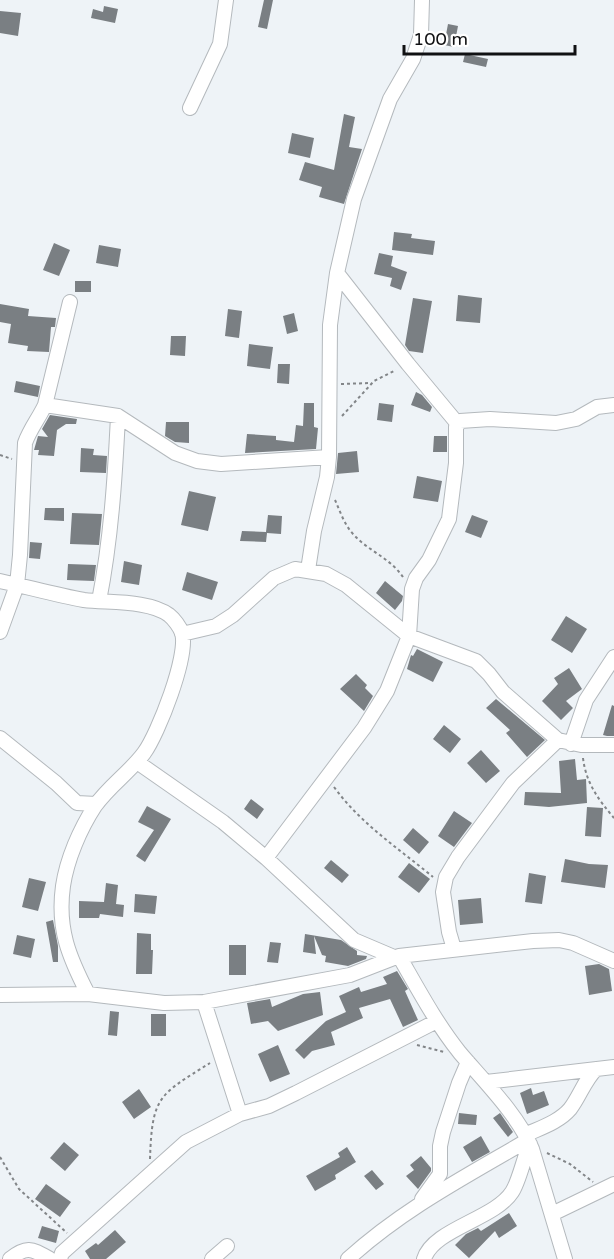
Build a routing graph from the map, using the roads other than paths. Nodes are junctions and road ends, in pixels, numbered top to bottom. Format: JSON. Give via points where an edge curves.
{"nodes":[{"id":1,"x":226,"y":0,"type":"edge"},
{"id":2,"x":422,"y":0,"type":"edge"},
{"id":3,"x":189,"y":108,"type":"dead end"},
{"id":4,"x":337,"y":273,"type":"junction"},
{"id":5,"x":70,"y":302,"type":"dead end"},
{"id":6,"x":45,"y":405,"type":"junction"},
{"id":7,"x":614,"y":405,"type":"edge"},
{"id":8,"x":118,"y":416,"type":"junction"},
{"id":9,"x":457,"y":423,"type":"junction"},
{"id":10,"x":329,"y":457,"type":"junction"},
{"id":11,"x":308,"y":570,"type":"junction"},
{"id":12,"x":0,"y":581,"type":"edge"},
{"id":13,"x":17,"y":585,"type":"junction"},
{"id":14,"x":99,"y":601,"type":"junction"},
{"id":15,"x":0,"y":632,"type":"edge"},
{"id":16,"x":182,"y":634,"type":"junction"},
{"id":17,"x":409,"y":636,"type":"junction"},
{"id":18,"x":614,"y":657,"type":"edge"},
{"id":19,"x":1,"y":737,"type":"edge"},
{"id":20,"x":570,"y":743,"type":"junction"},
{"id":21,"x":614,"y":745,"type":"edge"},
{"id":22,"x":137,"y":762,"type":"junction"},
{"id":23,"x":77,"y":803,"type":"junction"},
{"id":24,"x":96,"y":804,"type":"junction"},
{"id":25,"x":84,"y":826,"type":"junction"},
{"id":26,"x":266,"y":858,"type":"junction"},
{"id":27,"x":454,"y":949,"type":"junction"},
{"id":28,"x":397,"y":956,"type":"junction"},
{"id":29,"x":614,"y":961,"type":"edge"},
{"id":30,"x":88,"y":994,"type":"junction"},
{"id":31,"x":0,"y":995,"type":"edge"},
{"id":32,"x":204,"y":1002,"type":"junction"},
{"id":33,"x":437,"y":1021,"type":"junction"},
{"id":34,"x":464,"y":1057,"type":"junction"},
{"id":35,"x":614,"y":1067,"type":"edge"},
{"id":36,"x":596,"y":1069,"type":"junction"},
{"id":37,"x":486,"y":1082,"type":"junction"},
{"id":38,"x":240,"y":1114,"type":"junction"},
{"id":39,"x":529,"y":1142,"type":"junction"},
{"id":40,"x":608,"y":1187,"type":"edge"},
{"id":41,"x":420,"y":1203,"type":"junction"},
{"id":42,"x":552,"y":1214,"type":"junction"},
{"id":43,"x":227,"y":1246,"type":"dead end"},
{"id":44,"x":10,"y":1259,"type":"edge"},
{"id":45,"x":50,"y":1259,"type":"edge"},
{"id":46,"x":60,"y":1259,"type":"edge"},
{"id":47,"x":212,"y":1259,"type":"edge"},
{"id":48,"x":348,"y":1259,"type":"edge"},
{"id":49,"x":424,"y":1259,"type":"edge"},
{"id":50,"x":565,"y":1259,"type":"edge"}],
"edges":[{"from":1,"to":3,"type":"street","via":[[220,44]]},
{"from":2,"to":4,"type":"street","via":[[421,35],[390,99],[354,199]]},
{"from":4,"to":9,"type":"street"},
{"from":4,"to":10,"type":"street","via":[[330,325]]},
{"from":5,"to":6,"type":"street"},
{"from":6,"to":8,"type":"street"},
{"from":6,"to":13,"type":"street","via":[[25,443]]},
{"from":7,"to":9,"type":"street","via":[[597,407],[576,419],[556,423],[490,419]]},
{"from":8,"to":10,"type":"street","via":[[175,453],[197,461],[221,464]]},
{"from":8,"to":14,"type":"street","via":[[113,514]]},
{"from":9,"to":17,"type":"street","via":[[449,519],[412,589]]},
{"from":10,"to":11,"type":"street"},
{"from":11,"to":16,"type":"street","via":[[295,569],[274,578],[216,626]]},
{"from":11,"to":17,"type":"street","via":[[346,585]]},
{"from":12,"to":13,"type":"street"},
{"from":13,"to":14,"type":"street"},
{"from":13,"to":15,"type":"street"},
{"from":14,"to":16,"type":"street","via":[[158,610],[169,615]]},
{"from":16,"to":22,"type":"street","via":[[181,665],[146,750]]},
{"from":17,"to":20,"type":"street","via":[[476,661],[503,692]]},
{"from":17,"to":26,"type":"street","via":[[387,691],[364,728]]},
{"from":18,"to":20,"type":"street","via":[[586,700]]},
{"from":19,"to":23,"type":"street"},
{"from":20,"to":21,"type":"street"},
{"from":20,"to":27,"type":"street","via":[[513,783],[458,857],[443,885]]},
{"from":22,"to":24,"type":"street"},
{"from":22,"to":26,"type":"street","via":[[223,822]]},
{"from":23,"to":24,"type":"street"},
{"from":23,"to":25,"type":"street"},
{"from":24,"to":25,"type":"street"},
{"from":25,"to":30,"type":"street","via":[[64,884],[61,916],[64,939]]},
{"from":26,"to":28,"type":"street","via":[[354,940]]},
{"from":27,"to":28,"type":"street"},
{"from":27,"to":29,"type":"street","via":[[559,940],[586,947]]},
{"from":28,"to":32,"type":"street","via":[[325,981]]},
{"from":28,"to":33,"type":"street"},
{"from":30,"to":31,"type":"street"},
{"from":30,"to":32,"type":"street","via":[[164,1003]]},
{"from":32,"to":38,"type":"street"},
{"from":33,"to":34,"type":"street"},
{"from":33,"to":38,"type":"street","via":[[269,1106]]},
{"from":34,"to":37,"type":"street"},
{"from":34,"to":41,"type":"street","via":[[440,1146],[440,1174]]},
{"from":35,"to":36,"type":"street"},
{"from":36,"to":37,"type":"street"},
{"from":36,"to":39,"type":"street","via":[[570,1108]]},
{"from":37,"to":39,"type":"street"},
{"from":38,"to":46,"type":"street","via":[[186,1142],[62,1253]]},
{"from":39,"to":41,"type":"street"},
{"from":39,"to":42,"type":"street"},
{"from":39,"to":49,"type":"street","via":[[512,1192],[433,1244]]},
{"from":40,"to":42,"type":"street"},
{"from":41,"to":48,"type":"street"},
{"from":42,"to":50,"type":"street"},
{"from":43,"to":47,"type":"street"},
{"from":44,"to":45,"type":"street","via":[[27,1249]]}]}
